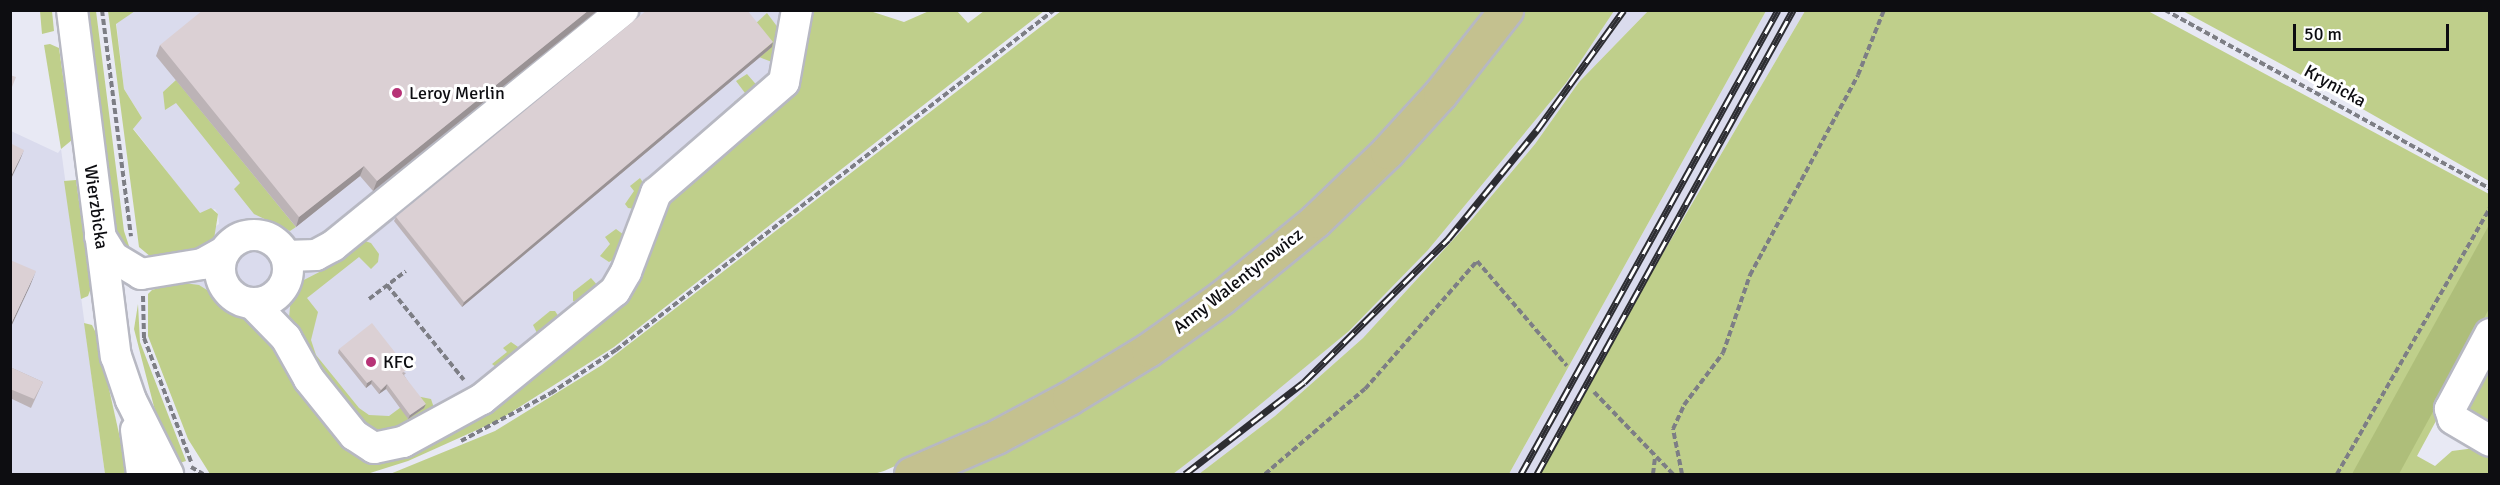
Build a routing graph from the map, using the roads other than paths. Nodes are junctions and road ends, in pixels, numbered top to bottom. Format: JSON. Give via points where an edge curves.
{"nodes":[{"id":1,"x":72,"y":10,"type":"edge"},
{"id":2,"x":623,"y":10,"type":"edge"},
{"id":3,"x":797,"y":10,"type":"edge"},
{"id":4,"x":1506,"y":10,"type":"edge"},
{"id":5,"x":100,"y":236,"type":"junction"},
{"id":6,"x":224,"y":252,"type":"junction"},
{"id":7,"x":286,"y":256,"type":"junction"},
{"id":8,"x":190,"y":267,"type":"junction"},
{"id":9,"x":141,"y":274,"type":"junction"},
{"id":10,"x":225,"y":286,"type":"junction"},
{"id":11,"x":252,"y":303,"type":"junction"},
{"id":12,"x":114,"y":334,"type":"junction"},
{"id":13,"x":2490,"y":334,"type":"edge"},
{"id":14,"x":131,"y":400,"type":"junction"},
{"id":15,"x":2490,"y":441,"type":"edge"},
{"id":16,"x":180,"y":471,"type":"edge"},
{"id":17,"x":142,"y":474,"type":"edge"},
{"id":18,"x":911,"y":474,"type":"edge"}],
"edges":[{"from":1,"to":5,"type":"street","name":"Wierzbicka"},
{"from":2,"to":7,"type":"street","via":[[333,246],[316,255]]},
{"from":3,"to":11,"type":"street","via":[[784,82],[656,193],[615,291],[479,400],[403,442],[374,448],[354,435],[309,379],[286,338]]},
{"from":4,"to":18,"type":"main road","name":"Anny Walentynowicz","via":[[1440,94],[1387,152],[1256,271],[1102,379],[996,437]]},
{"from":5,"to":9,"type":"street","via":[[114,257]]},
{"from":5,"to":12,"type":"street","name":"Wierzbicka"},
{"from":6,"to":7,"type":"street","via":[[240,237],[253,234],[267,237]]},
{"from":6,"to":8,"type":"street"},
{"from":6,"to":10,"type":"street","via":[[220,269]]},
{"from":7,"to":11,"type":"street","via":[[288,269],[277,294]]},
{"from":8,"to":9,"type":"street"},
{"from":8,"to":10,"type":"street"},
{"from":9,"to":12,"type":"street","via":[[127,296]]},
{"from":10,"to":11,"type":"street","via":[[241,300]]},
{"from":12,"to":14,"type":"street","name":"Wierzbicka"},
{"from":13,"to":15,"type":"street","via":[[2450,409],[2453,420]]},
{"from":14,"to":16,"type":"street","name":"Wierzbicka"},
{"from":14,"to":17,"type":"street","name":"Wierzbicka"}]}
